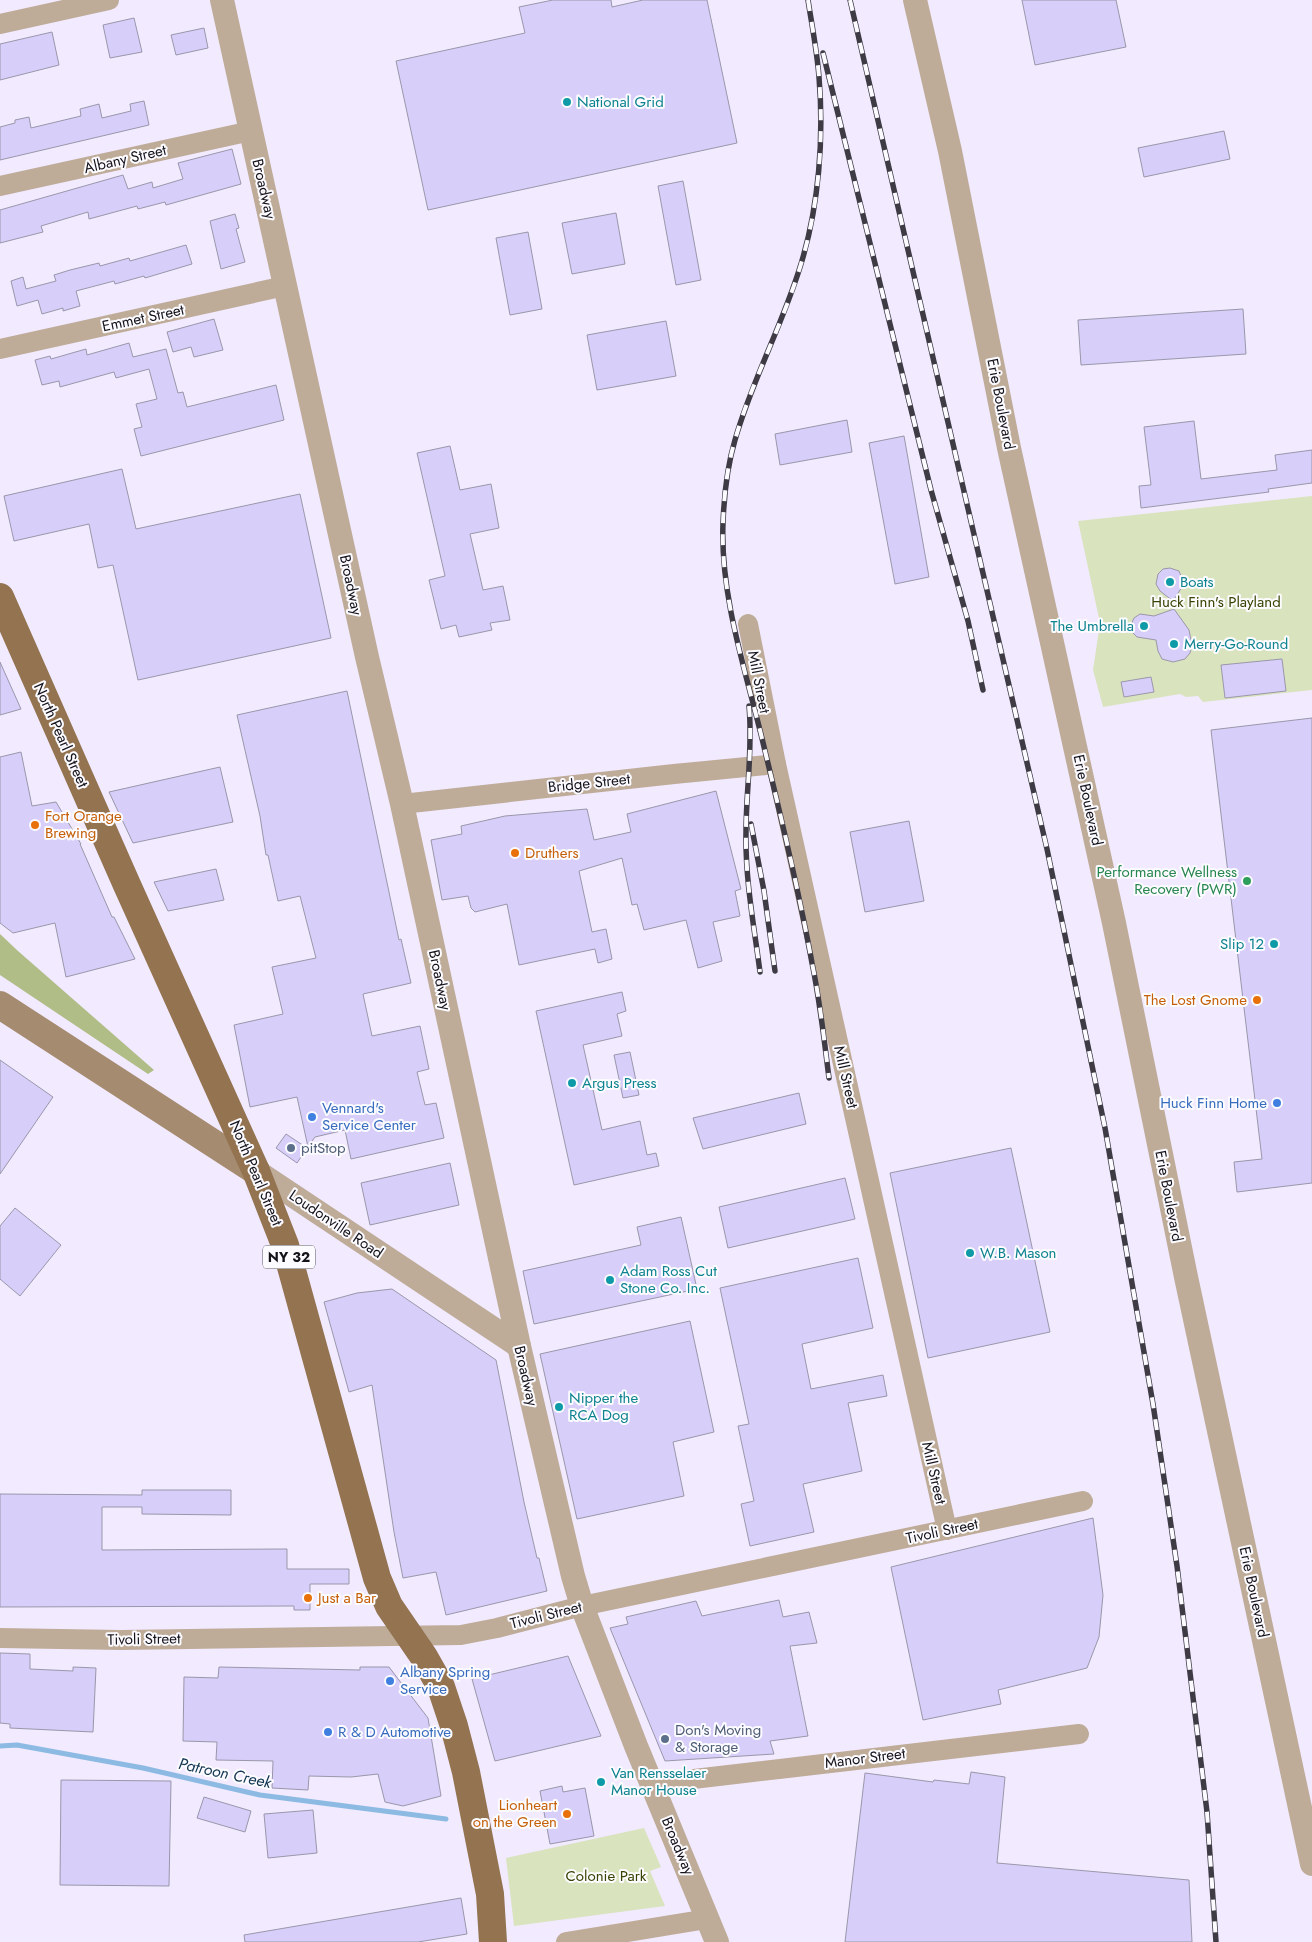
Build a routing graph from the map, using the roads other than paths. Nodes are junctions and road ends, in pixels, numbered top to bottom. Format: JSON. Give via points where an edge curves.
{"nodes":[{"id":1,"x":109,"y":0,"type":"edge"},
{"id":2,"x":222,"y":0,"type":"edge"},
{"id":3,"x":915,"y":0,"type":"edge"},
{"id":4,"x":0,"y":24,"type":"edge"},
{"id":5,"x":251,"y":131,"type":"junction"},
{"id":6,"x":0,"y":186,"type":"edge"},
{"id":7,"x":285,"y":286,"type":"junction"},
{"id":8,"x":0,"y":349,"type":"edge"},
{"id":9,"x":0,"y":597,"type":"edge"},
{"id":10,"x":748,"y":624,"type":"dead end"},
{"id":11,"x":776,"y":764,"type":"junction"},
{"id":12,"x":402,"y":804,"type":"junction"},
{"id":13,"x":0,"y":1005,"type":"edge"},
{"id":14,"x":256,"y":1171,"type":"junction"},
{"id":15,"x":519,"y":1346,"type":"junction"},
{"id":16,"x":1083,"y":1501,"type":"dead end"},
{"id":17,"x":947,"y":1530,"type":"junction"},
{"id":18,"x":582,"y":1606,"type":"junction"},
{"id":19,"x":408,"y":1635,"type":"junction"},
{"id":20,"x":0,"y":1638,"type":"edge"},
{"id":21,"x":1078,"y":1734,"type":"dead end"},
{"id":22,"x":651,"y":1784,"type":"junction"},
{"id":23,"x":1312,"y":1864,"type":"edge"},
{"id":24,"x":707,"y":1919,"type":"junction"},
{"id":25,"x":493,"y":1942,"type":"edge"},
{"id":26,"x":566,"y":1942,"type":"edge"},
{"id":27,"x":717,"y":1942,"type":"edge"}],
"edges":[{"from":1,"to":4,"type":"street"},
{"from":2,"to":5,"type":"street","name":"Broadway"},
{"from":3,"to":23,"type":"street","name":"Erie Boulevard","via":[[950,151],[1009,448],[1070,717]]},
{"from":5,"to":6,"type":"street","name":"Albany Street"},
{"from":5,"to":7,"type":"street","name":"Broadway"},
{"from":7,"to":8,"type":"street","name":"Emmet Street"},
{"from":7,"to":12,"type":"street","name":"Broadway"},
{"from":9,"to":14,"type":"main road","name":"North Pearl Street","number":"NY 32"},
{"from":10,"to":11,"type":"street","name":"Mill Street"},
{"from":11,"to":12,"type":"street","name":"Bridge Street"},
{"from":11,"to":17,"type":"street","name":"Mill Street"},
{"from":12,"to":15,"type":"street","name":"Broadway"},
{"from":13,"to":14,"type":"main road","name":"Loudonville Road"},
{"from":14,"to":15,"type":"street","name":"Loudonville Road"},
{"from":14,"to":19,"type":"main road","name":"North Pearl Street","number":"NY 32","via":[[286,1245],[377,1578],[389,1606]]},
{"from":15,"to":18,"type":"street","name":"Broadway"},
{"from":16,"to":17,"type":"street","name":"Tivoli Street"},
{"from":17,"to":18,"type":"street","name":"Tivoli Street"},
{"from":18,"to":19,"type":"street","name":"Tivoli Street","via":[[461,1635]]},
{"from":18,"to":22,"type":"street","name":"Broadway"},
{"from":19,"to":20,"type":"street","name":"Tivoli Street","via":[[121,1640]]},
{"from":19,"to":25,"type":"main road","name":"North Pearl Street","number":"NY 32","via":[[441,1687],[454,1726],[490,1894]]},
{"from":21,"to":22,"type":"street","name":"Manor Street"},
{"from":22,"to":24,"type":"street","name":"Broadway"},
{"from":24,"to":26,"type":"street"},
{"from":24,"to":27,"type":"street","name":"Broadway"}]}
